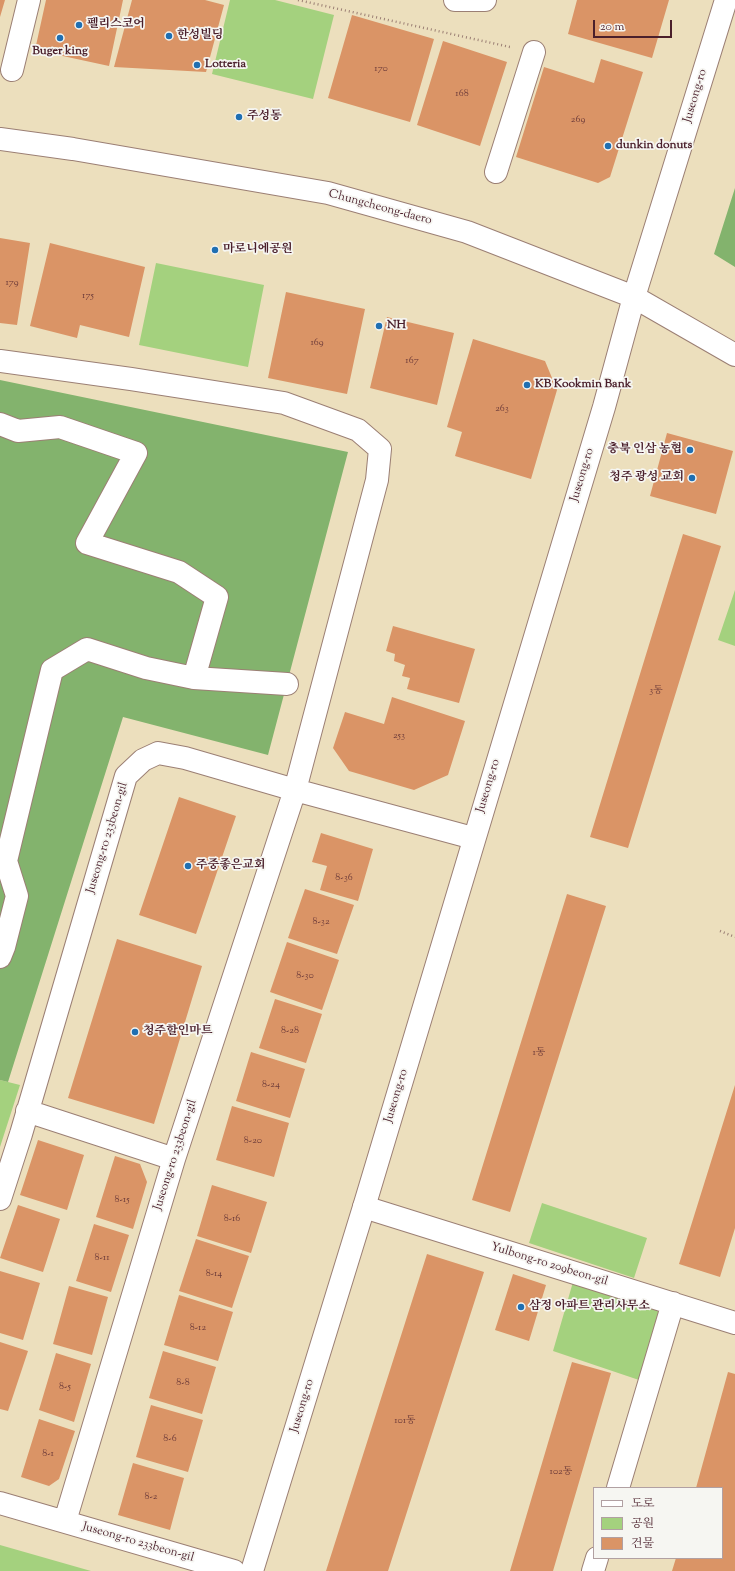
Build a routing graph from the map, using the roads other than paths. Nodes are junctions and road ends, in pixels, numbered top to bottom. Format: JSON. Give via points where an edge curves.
{"nodes":[{"id":1,"x":29,"y":0,"type":"edge"},
{"id":2,"x":455,"y":0,"type":"edge"},
{"id":3,"x":485,"y":0,"type":"edge"},
{"id":4,"x":726,"y":0,"type":"edge"},
{"id":5,"x":534,"y":52,"type":"road end"},
{"id":6,"x":12,"y":70,"type":"dead end"},
{"id":7,"x":0,"y":139,"type":"edge"},
{"id":8,"x":496,"y":172,"type":"dead end"},
{"id":9,"x":634,"y":297,"type":"junction"},
{"id":10,"x":735,"y":355,"type":"edge"},
{"id":11,"x":0,"y":361,"type":"edge"},
{"id":12,"x":0,"y":424,"type":"edge"},
{"id":13,"x":194,"y":678,"type":"junction"},
{"id":14,"x":287,"y":684,"type":"dead end"},
{"id":15,"x":295,"y":790,"type":"junction"},
{"id":16,"x":473,"y":838,"type":"junction"},
{"id":17,"x":0,"y":957,"type":"edge"},
{"id":18,"x":27,"y":1111,"type":"junction"},
{"id":19,"x":174,"y":1159,"type":"junction"},
{"id":20,"x":0,"y":1199,"type":"edge"},
{"id":21,"x":364,"y":1207,"type":"junction"},
{"id":22,"x":673,"y":1303,"type":"junction"},
{"id":23,"x":735,"y":1323,"type":"edge"},
{"id":24,"x":618,"y":1487,"type":"edge"},
{"id":25,"x":0,"y":1503,"type":"edge"},
{"id":26,"x":65,"y":1522,"type":"junction"},
{"id":27,"x":597,"y":1559,"type":"edge"},
{"id":28,"x":234,"y":1571,"type":"edge"},
{"id":29,"x":252,"y":1571,"type":"edge"},
{"id":30,"x":593,"y":1571,"type":"edge"}],
"edges":[{"from":1,"to":6,"type":"street"},
{"from":2,"to":3,"type":"street"},
{"from":4,"to":9,"type":"street","name":"Juseong-ro"},
{"from":5,"to":8,"type":"street"},
{"from":7,"to":9,"type":"street","name":"Chungcheong-daero","via":[[328,193],[467,232]]},
{"from":9,"to":10,"type":"street","name":"Chungcheong-daero"},
{"from":9,"to":16,"type":"street","name":"Juseong-ro","via":[[604,407]]},
{"from":11,"to":15,"type":"street","name":"Juseong-ro 233beon-gil","via":[[284,403],[358,430],[380,449],[377,480]]},
{"from":12,"to":13,"type":"street","via":[[18,431],[60,427],[136,453],[87,543],[179,572],[217,597]]},
{"from":13,"to":14,"type":"street"},
{"from":13,"to":17,"type":"street","via":[[146,668],[87,649],[52,670],[6,861],[17,896]]},
{"from":15,"to":16,"type":"street"},
{"from":15,"to":18,"type":"street","name":"Juseong-ro 233beon-gil","via":[[185,758],[158,753],[143,760],[126,776]]},
{"from":15,"to":19,"type":"street","name":"Juseong-ro 233beon-gil"},
{"from":16,"to":21,"type":"street","name":"Juseong-ro"},
{"from":18,"to":19,"type":"street"},
{"from":18,"to":20,"type":"street","name":"Juseong-ro 233beon-gil"},
{"from":19,"to":26,"type":"street","name":"Juseong-ro 233beon-gil"},
{"from":21,"to":22,"type":"street","name":"Yulbong-ro 209beon-gil"},
{"from":21,"to":29,"type":"street","name":"Juseong-ro"},
{"from":22,"to":23,"type":"street","name":"Yulbong-ro 209beon-gil"},
{"from":22,"to":24,"type":"street"},
{"from":25,"to":26,"type":"street","name":"Juseong-ro 233beon-gil"},
{"from":26,"to":28,"type":"street","name":"Juseong-ro 233beon-gil"},
{"from":27,"to":30,"type":"street"}]}
